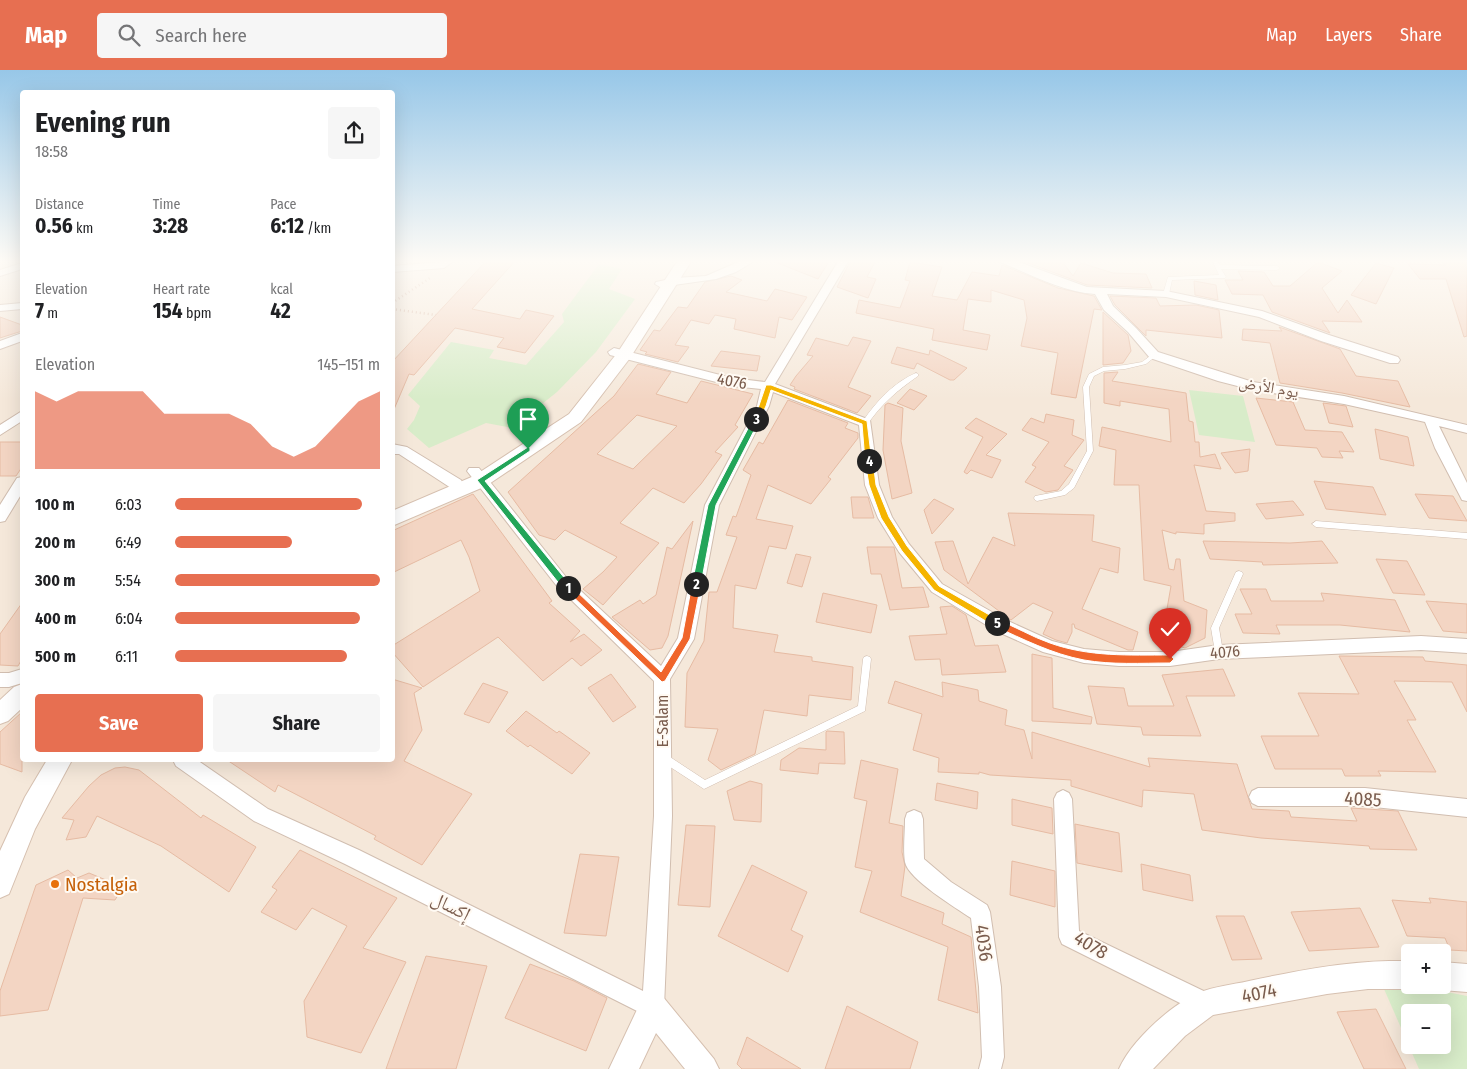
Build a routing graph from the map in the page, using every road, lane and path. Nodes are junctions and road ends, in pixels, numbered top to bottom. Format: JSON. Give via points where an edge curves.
{"nodes":[{"id":1,"x":15,"y":307,"type":"edge"},
{"id":2,"x":650,"y":307,"type":"edge"},
{"id":3,"x":816,"y":307,"type":"edge"},
{"id":4,"x":1107,"y":307,"type":"edge"},
{"id":5,"x":1227,"y":307,"type":"edge"},
{"id":6,"x":0,"y":308,"type":"edge"},
{"id":7,"x":395,"y":309,"type":"edge"},
{"id":8,"x":436,"y":315,"type":"dead end"},
{"id":9,"x":20,"y":338,"type":"edge"},
{"id":10,"x":0,"y":345,"type":"edge"},
{"id":11,"x":619,"y":354,"type":"junction"},
{"id":12,"x":1154,"y":355,"type":"junction"},
{"id":13,"x":1394,"y":360,"type":"dead end"},
{"id":14,"x":916,"y":375,"type":"dead end"},
{"id":15,"x":768,"y":386,"type":"junction"},
{"id":16,"x":20,"y":416,"type":"edge"},
{"id":17,"x":1430,"y":419,"type":"junction"},
{"id":18,"x":865,"y":423,"type":"junction"},
{"id":19,"x":1467,"y":429,"type":"edge"},
{"id":20,"x":0,"y":431,"type":"edge"},
{"id":21,"x":395,"y":449,"type":"edge"},
{"id":22,"x":477,"y":476,"type":"junction"},
{"id":23,"x":456,"y":484,"type":"junction"},
{"id":24,"x":20,"y":485,"type":"edge"},
{"id":25,"x":1467,"y":496,"type":"edge"},
{"id":26,"x":1037,"y":498,"type":"dead end"},
{"id":27,"x":395,"y":509,"type":"edge"},
{"id":28,"x":0,"y":517,"type":"edge"},
{"id":29,"x":395,"y":517,"type":"edge"},
{"id":30,"x":1316,"y":524,"type":"dead end"},
{"id":31,"x":1467,"y":536,"type":"edge"},
{"id":32,"x":1239,"y":574,"type":"dead end"},
{"id":33,"x":1467,"y":646,"type":"edge"},
{"id":34,"x":1219,"y":652,"type":"junction"},
{"id":35,"x":867,"y":659,"type":"dead end"},
{"id":36,"x":20,"y":677,"type":"edge"},
{"id":37,"x":662,"y":678,"type":"junction"},
{"id":38,"x":0,"y":680,"type":"edge"},
{"id":39,"x":20,"y":689,"type":"edge"},
{"id":40,"x":20,"y":696,"type":"edge"},
{"id":41,"x":0,"y":705,"type":"edge"},
{"id":42,"x":0,"y":714,"type":"edge"},
{"id":43,"x":663,"y":757,"type":"junction"},
{"id":44,"x":47,"y":762,"type":"edge"},
{"id":45,"x":59,"y":762,"type":"edge"},
{"id":46,"x":185,"y":762,"type":"edge"},
{"id":47,"x":1258,"y":797,"type":"dead end"},
{"id":48,"x":1064,"y":799,"type":"dead end"},
{"id":49,"x":1467,"y":808,"type":"edge"},
{"id":50,"x":914,"y":819,"type":"dead end"},
{"id":51,"x":0,"y":842,"type":"edge"},
{"id":52,"x":0,"y":885,"type":"edge"},
{"id":53,"x":1401,"y":975,"type":"edge"},
{"id":54,"x":1451,"y":977,"type":"edge"},
{"id":55,"x":1467,"y":978,"type":"edge"},
{"id":56,"x":1206,"y":1004,"type":"junction"},
{"id":57,"x":653,"y":1007,"type":"junction"},
{"id":58,"x":624,"y":1069,"type":"edge"},
{"id":59,"x":704,"y":1069,"type":"edge"},
{"id":60,"x":990,"y":1069,"type":"edge"},
{"id":61,"x":1134,"y":1069,"type":"edge"}],
"edges":[{"from":1,"to":6,"type":"street"},
{"from":2,"to":11,"type":"street"},
{"from":3,"to":15,"type":"street","name":"E-Salam"},
{"from":4,"to":12,"type":"street","name":"يوم الأرض"},
{"from":5,"to":13,"type":"street","via":[[1262,314]]},
{"from":7,"to":8,"type":"path"},
{"from":9,"to":10,"type":"street"},
{"from":11,"to":15,"type":"street","name":"4076","via":[[732,382]]},
{"from":11,"to":22,"type":"street","via":[[575,418]]},
{"from":12,"to":17,"type":"street","name":"يوم الأرض","via":[[1253,386],[1344,400]]},
{"from":12,"to":26,"type":"lane","via":[[1144,363],[1103,369],[1092,375],[1086,387],[1090,450],[1072,486],[1063,493]]},
{"from":14,"to":18,"type":"lane","via":[[891,391]]},
{"from":15,"to":18,"type":"street","name":"4076"},
{"from":15,"to":37,"type":"street","name":"E-Salam","via":[[763,406],[712,505],[686,639]]},
{"from":16,"to":20,"type":"street"},
{"from":17,"to":19,"type":"street","name":"يوم الأرض"},
{"from":17,"to":25,"type":"street"},
{"from":18,"to":34,"type":"street","name":"4076","via":[[872,485],[885,518],[936,588],[1002,626],[1049,646],[1084,656],[1170,659]]},
{"from":21,"to":23,"type":"street","via":[[402,450]]},
{"from":22,"to":23,"type":"street"},
{"from":22,"to":29,"type":"street"},
{"from":22,"to":37,"type":"street","via":[[561,581]]},
{"from":23,"to":27,"type":"street"},
{"from":24,"to":28,"type":"street"},
{"from":30,"to":31,"type":"lane"},
{"from":32,"to":34,"type":"lane","via":[[1216,628]]},
{"from":33,"to":34,"type":"street","name":"4076","via":[[1421,643]]},
{"from":35,"to":43,"type":"lane","via":[[862,708],[704,785]]},
{"from":36,"to":38,"type":"street"},
{"from":37,"to":43,"type":"street","name":"E-Salam"},
{"from":39,"to":41,"type":"street"},
{"from":40,"to":42,"type":"street"},
{"from":43,"to":57,"type":"street","name":"E-Salam"},
{"from":44,"to":51,"type":"street"},
{"from":45,"to":52,"type":"street","via":[[16,839]]},
{"from":46,"to":57,"type":"street","name":"إكسال","via":[[261,814],[352,856]]},
{"from":47,"to":49,"type":"street","name":"4085","via":[[1365,797]]},
{"from":48,"to":56,"type":"street","name":"4078","via":[[1069,937]]},
{"from":50,"to":60,"type":"street","name":"4036","via":[[915,863],[944,889],[980,912],[990,987],[993,1057]]},
{"from":53,"to":56,"type":"street","name":"4074","via":[[1312,981]]},
{"from":54,"to":55,"type":"street"},
{"from":56,"to":61,"type":"street","name":"4074","via":[[1175,1025]]},
{"from":57,"to":58,"type":"street","name":"E-Salam"},
{"from":57,"to":59,"type":"street","name":"إكسال"}]}
